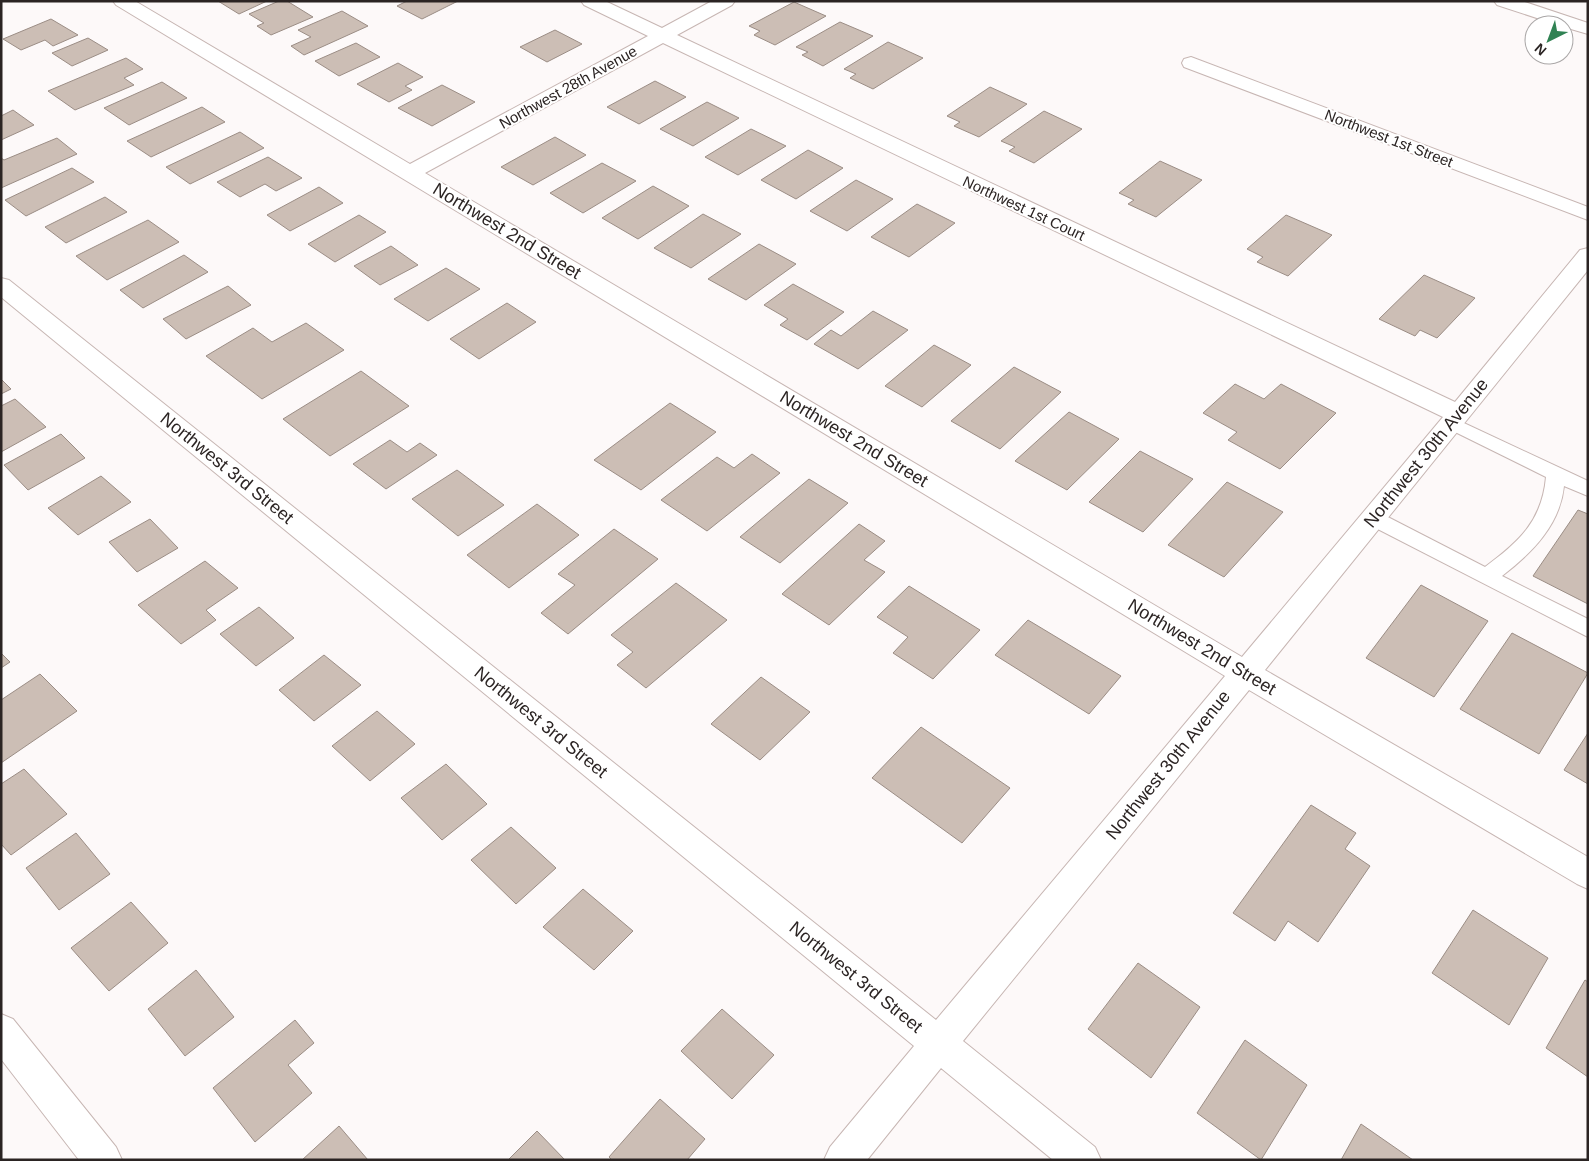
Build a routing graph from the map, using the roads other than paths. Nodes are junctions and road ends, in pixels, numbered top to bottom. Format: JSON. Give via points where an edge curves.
{"nodes":[{"id":1,"x":122,"y":1,"type":"edge"},
{"id":2,"x":590,"y":1,"type":"edge"},
{"id":3,"x":726,"y":1,"type":"edge"},
{"id":4,"x":1503,"y":1,"type":"edge"},
{"id":5,"x":1588,"y":30,"type":"edge"},
{"id":6,"x":662,"y":36,"type":"junction"},
{"id":7,"x":1191,"y":63,"type":"dead end"},
{"id":8,"x":410,"y":173,"type":"junction"},
{"id":9,"x":1588,"y":214,"type":"edge"},
{"id":10,"x":1588,"y":254,"type":"edge"},
{"id":11,"x":1,"y":286,"type":"edge"},
{"id":12,"x":1455,"y":418,"type":"junction"},
{"id":13,"x":1556,"y":474,"type":"junction"},
{"id":14,"x":1588,"y":489,"type":"edge"},
{"id":15,"x":1372,"y":518,"type":"junction"},
{"id":16,"x":1486,"y":577,"type":"junction"},
{"id":17,"x":1588,"y":629,"type":"edge"},
{"id":18,"x":1244,"y":672,"type":"junction"},
{"id":19,"x":1588,"y":874,"type":"edge"},
{"id":20,"x":1,"y":1031,"type":"edge"},
{"id":21,"x":939,"y":1044,"type":"junction"},
{"id":22,"x":103,"y":1160,"type":"edge"},
{"id":23,"x":843,"y":1160,"type":"edge"},
{"id":24,"x":1082,"y":1160,"type":"edge"}],
"edges":[{"from":1,"to":8,"type":"street","name":"Northwest 2nd Street"},
{"from":2,"to":6,"type":"street","name":"Northwest 1st Court"},
{"from":3,"to":6,"type":"street","name":"Northwest 28th Avenue"},
{"from":4,"to":5,"type":"street"},
{"from":6,"to":8,"type":"street","name":"Northwest 28th Avenue"},
{"from":6,"to":12,"type":"street","name":"Northwest 1st Court"},
{"from":7,"to":9,"type":"street","name":"Northwest 1st Street"},
{"from":8,"to":18,"type":"street","name":"Northwest 2nd Street"},
{"from":10,"to":12,"type":"street","name":"Northwest 30th Avenue"},
{"from":11,"to":21,"type":"street","name":"Northwest 3rd Street"},
{"from":12,"to":13,"type":"lane"},
{"from":12,"to":15,"type":"street","name":"Northwest 30th Avenue"},
{"from":13,"to":14,"type":"lane"},
{"from":13,"to":16,"type":"lane","via":[[1552,502],[1530,540],[1515,556]]},
{"from":15,"to":16,"type":"lane"},
{"from":15,"to":18,"type":"street","name":"Northwest 30th Avenue"},
{"from":16,"to":17,"type":"lane"},
{"from":18,"to":19,"type":"street","name":"Northwest 2nd Street"},
{"from":18,"to":21,"type":"street","name":"Northwest 30th Avenue"},
{"from":20,"to":22,"type":"street"},
{"from":21,"to":23,"type":"street","name":"Northwest 30th Avenue"},
{"from":21,"to":24,"type":"street","name":"Northwest 3rd Street"}]}
